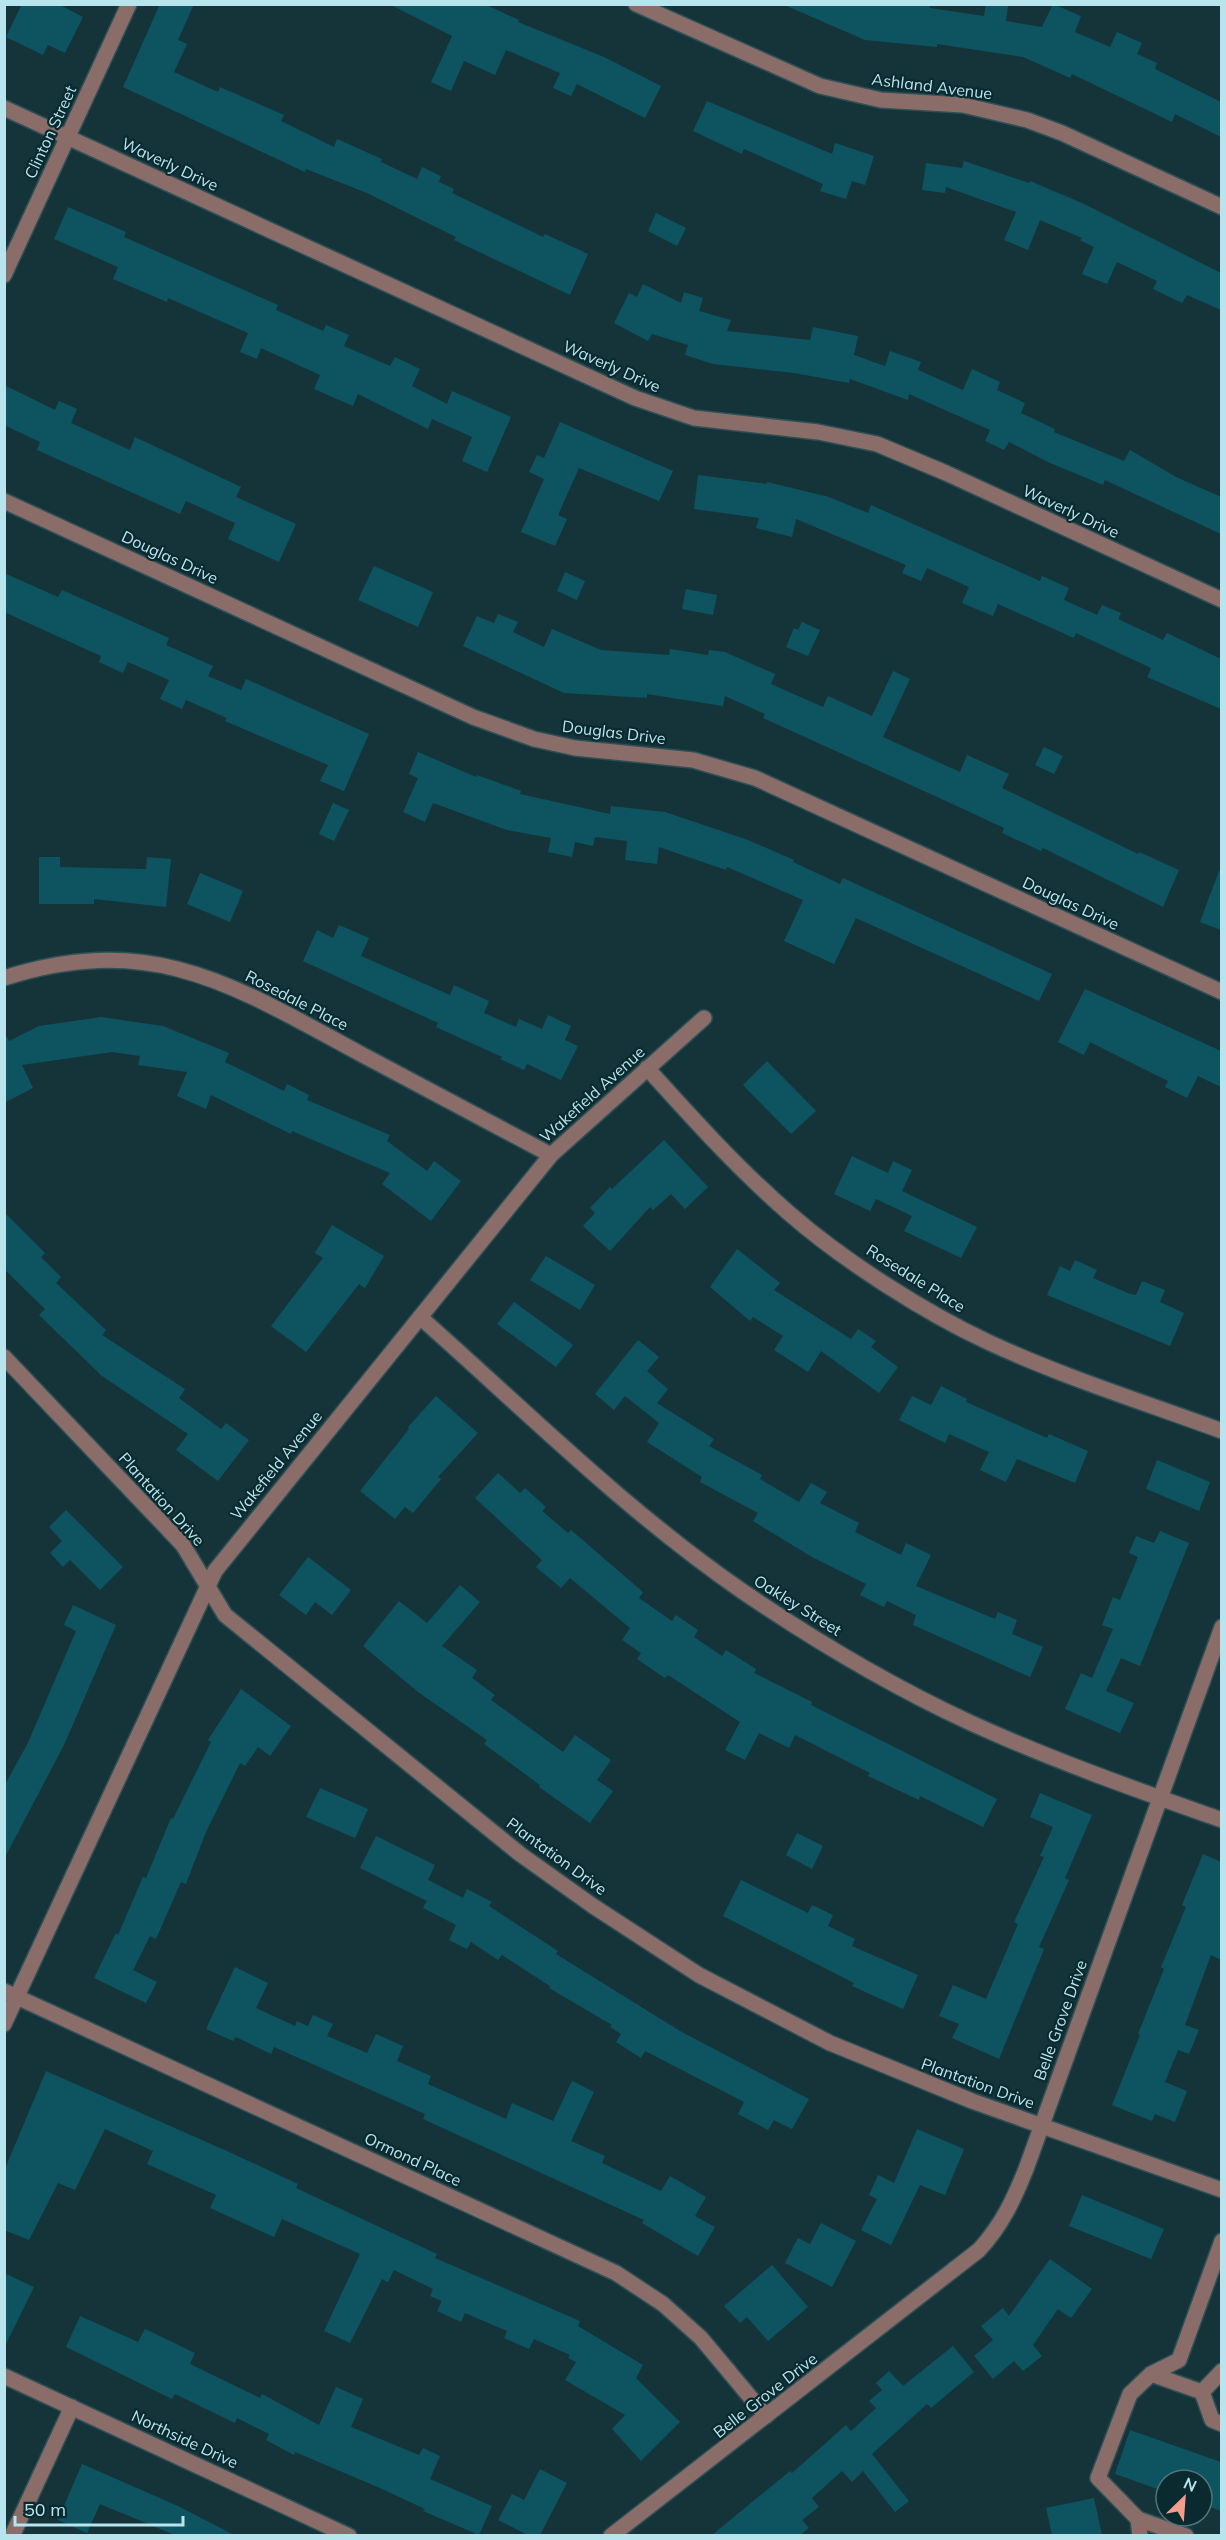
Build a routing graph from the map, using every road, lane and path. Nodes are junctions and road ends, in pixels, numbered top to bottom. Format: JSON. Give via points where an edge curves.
{"nodes":[{"id":1,"x":129,"y":4,"type":"edge"},
{"id":2,"x":636,"y":4,"type":"edge"},
{"id":3,"x":4,"y":108,"type":"edge"},
{"id":4,"x":68,"y":137,"type":"junction"},
{"id":5,"x":1221,"y":207,"type":"edge"},
{"id":6,"x":4,"y":275,"type":"edge"},
{"id":7,"x":4,"y":501,"type":"edge"},
{"id":8,"x":1221,"y":600,"type":"edge"},
{"id":9,"x":4,"y":978,"type":"edge"},
{"id":10,"x":1221,"y":992,"type":"edge"},
{"id":11,"x":704,"y":1018,"type":"dead end"},
{"id":12,"x":647,"y":1068,"type":"junction"},
{"id":13,"x":551,"y":1155,"type":"junction"},
{"id":14,"x":420,"y":1317,"type":"junction"},
{"id":15,"x":4,"y":1357,"type":"edge"},
{"id":16,"x":1221,"y":1431,"type":"edge"},
{"id":17,"x":207,"y":1586,"type":"junction"},
{"id":18,"x":1221,"y":1627,"type":"edge"},
{"id":19,"x":1159,"y":1797,"type":"junction"},
{"id":20,"x":1221,"y":1820,"type":"edge"},
{"id":21,"x":11,"y":1994,"type":"edge"},
{"id":22,"x":4,"y":2024,"type":"edge"},
{"id":23,"x":1042,"y":2126,"type":"junction"},
{"id":24,"x":1221,"y":2190,"type":"edge"},
{"id":25,"x":1221,"y":2241,"type":"edge"},
{"id":26,"x":1221,"y":2371,"type":"edge"},
{"id":27,"x":1151,"y":2374,"type":"junction"},
{"id":28,"x":4,"y":2376,"type":"edge"},
{"id":29,"x":1202,"y":2392,"type":"junction"},
{"id":30,"x":72,"y":2407,"type":"junction"},
{"id":31,"x":766,"y":2416,"type":"junction"},
{"id":32,"x":1221,"y":2424,"type":"edge"},
{"id":33,"x":1138,"y":2518,"type":"junction"},
{"id":34,"x":12,"y":2535,"type":"edge"},
{"id":35,"x":350,"y":2535,"type":"edge"},
{"id":36,"x":611,"y":2535,"type":"edge"},
{"id":37,"x":1140,"y":2535,"type":"edge"},
{"id":38,"x":1185,"y":2535,"type":"edge"}],
"edges":[{"from":1,"to":4,"type":"street","name":"Clinton Street"},
{"from":2,"to":5,"type":"street","name":"Ashland Avenue","via":[[820,86],[882,100],[963,105],[1027,120]]},
{"from":3,"to":4,"type":"street","name":"Waverly Drive"},
{"from":4,"to":6,"type":"street","name":"Clinton Street"},
{"from":4,"to":8,"type":"street","name":"Waverly Drive","via":[[635,398],[694,418],[818,432],[877,444]]},
{"from":7,"to":10,"type":"street","name":"Douglas Drive","via":[[473,717],[555,744],[693,760],[755,778]]},
{"from":9,"to":13,"type":"street","name":"Rosedale Place","via":[[85,960],[171,967],[213,978]]},
{"from":11,"to":12,"type":"street","name":"Wakefield Avenue"},
{"from":12,"to":13,"type":"street","name":"Wakefield Avenue"},
{"from":12,"to":16,"type":"street","name":"Rosedale Place","via":[[711,1140],[792,1216],[883,1281],[986,1341],[1031,1362]]},
{"from":13,"to":14,"type":"street","name":"Wakefield Avenue"},
{"from":14,"to":17,"type":"street","name":"Wakefield Avenue","via":[[231,1549]]},
{"from":14,"to":19,"type":"street","name":"Oakley Street","via":[[630,1503],[708,1566],[782,1617],[971,1723]]},
{"from":15,"to":17,"type":"street","name":"Plantation Drive","via":[[183,1545]]},
{"from":17,"to":21,"type":"street","name":"Wakefield Avenue"},
{"from":17,"to":23,"type":"street","name":"Plantation Drive","via":[[225,1615],[520,1854],[658,1949],[730,1992],[830,2043]]},
{"from":18,"to":19,"type":"street","name":"Belle Grove Drive"},
{"from":19,"to":20,"type":"street","name":"Oakley Street"},
{"from":19,"to":23,"type":"street","name":"Belle Grove Drive"},
{"from":21,"to":22,"type":"street","name":"Wakefield Avenue"},
{"from":21,"to":31,"type":"street","name":"Ormond Place","via":[[616,2273],[663,2304],[701,2338]]},
{"from":23,"to":24,"type":"street","name":"Plantation Drive"},
{"from":23,"to":31,"type":"street","name":"Belle Grove Drive","via":[[1011,2205],[997,2230],[979,2250]]},
{"from":25,"to":27,"type":"street","via":[[1179,2360]]},
{"from":26,"to":29,"type":"street"},
{"from":27,"to":29,"type":"street"},
{"from":27,"to":33,"type":"street","via":[[1130,2394],[1098,2478]]},
{"from":28,"to":30,"type":"street","name":"Northside Drive"},
{"from":29,"to":32,"type":"street","via":[[1212,2420]]},
{"from":30,"to":34,"type":"street"},
{"from":30,"to":35,"type":"street","name":"Northside Drive"},
{"from":31,"to":36,"type":"street","name":"Belle Grove Drive"},
{"from":33,"to":37,"type":"street"},
{"from":33,"to":38,"type":"street"}]}
